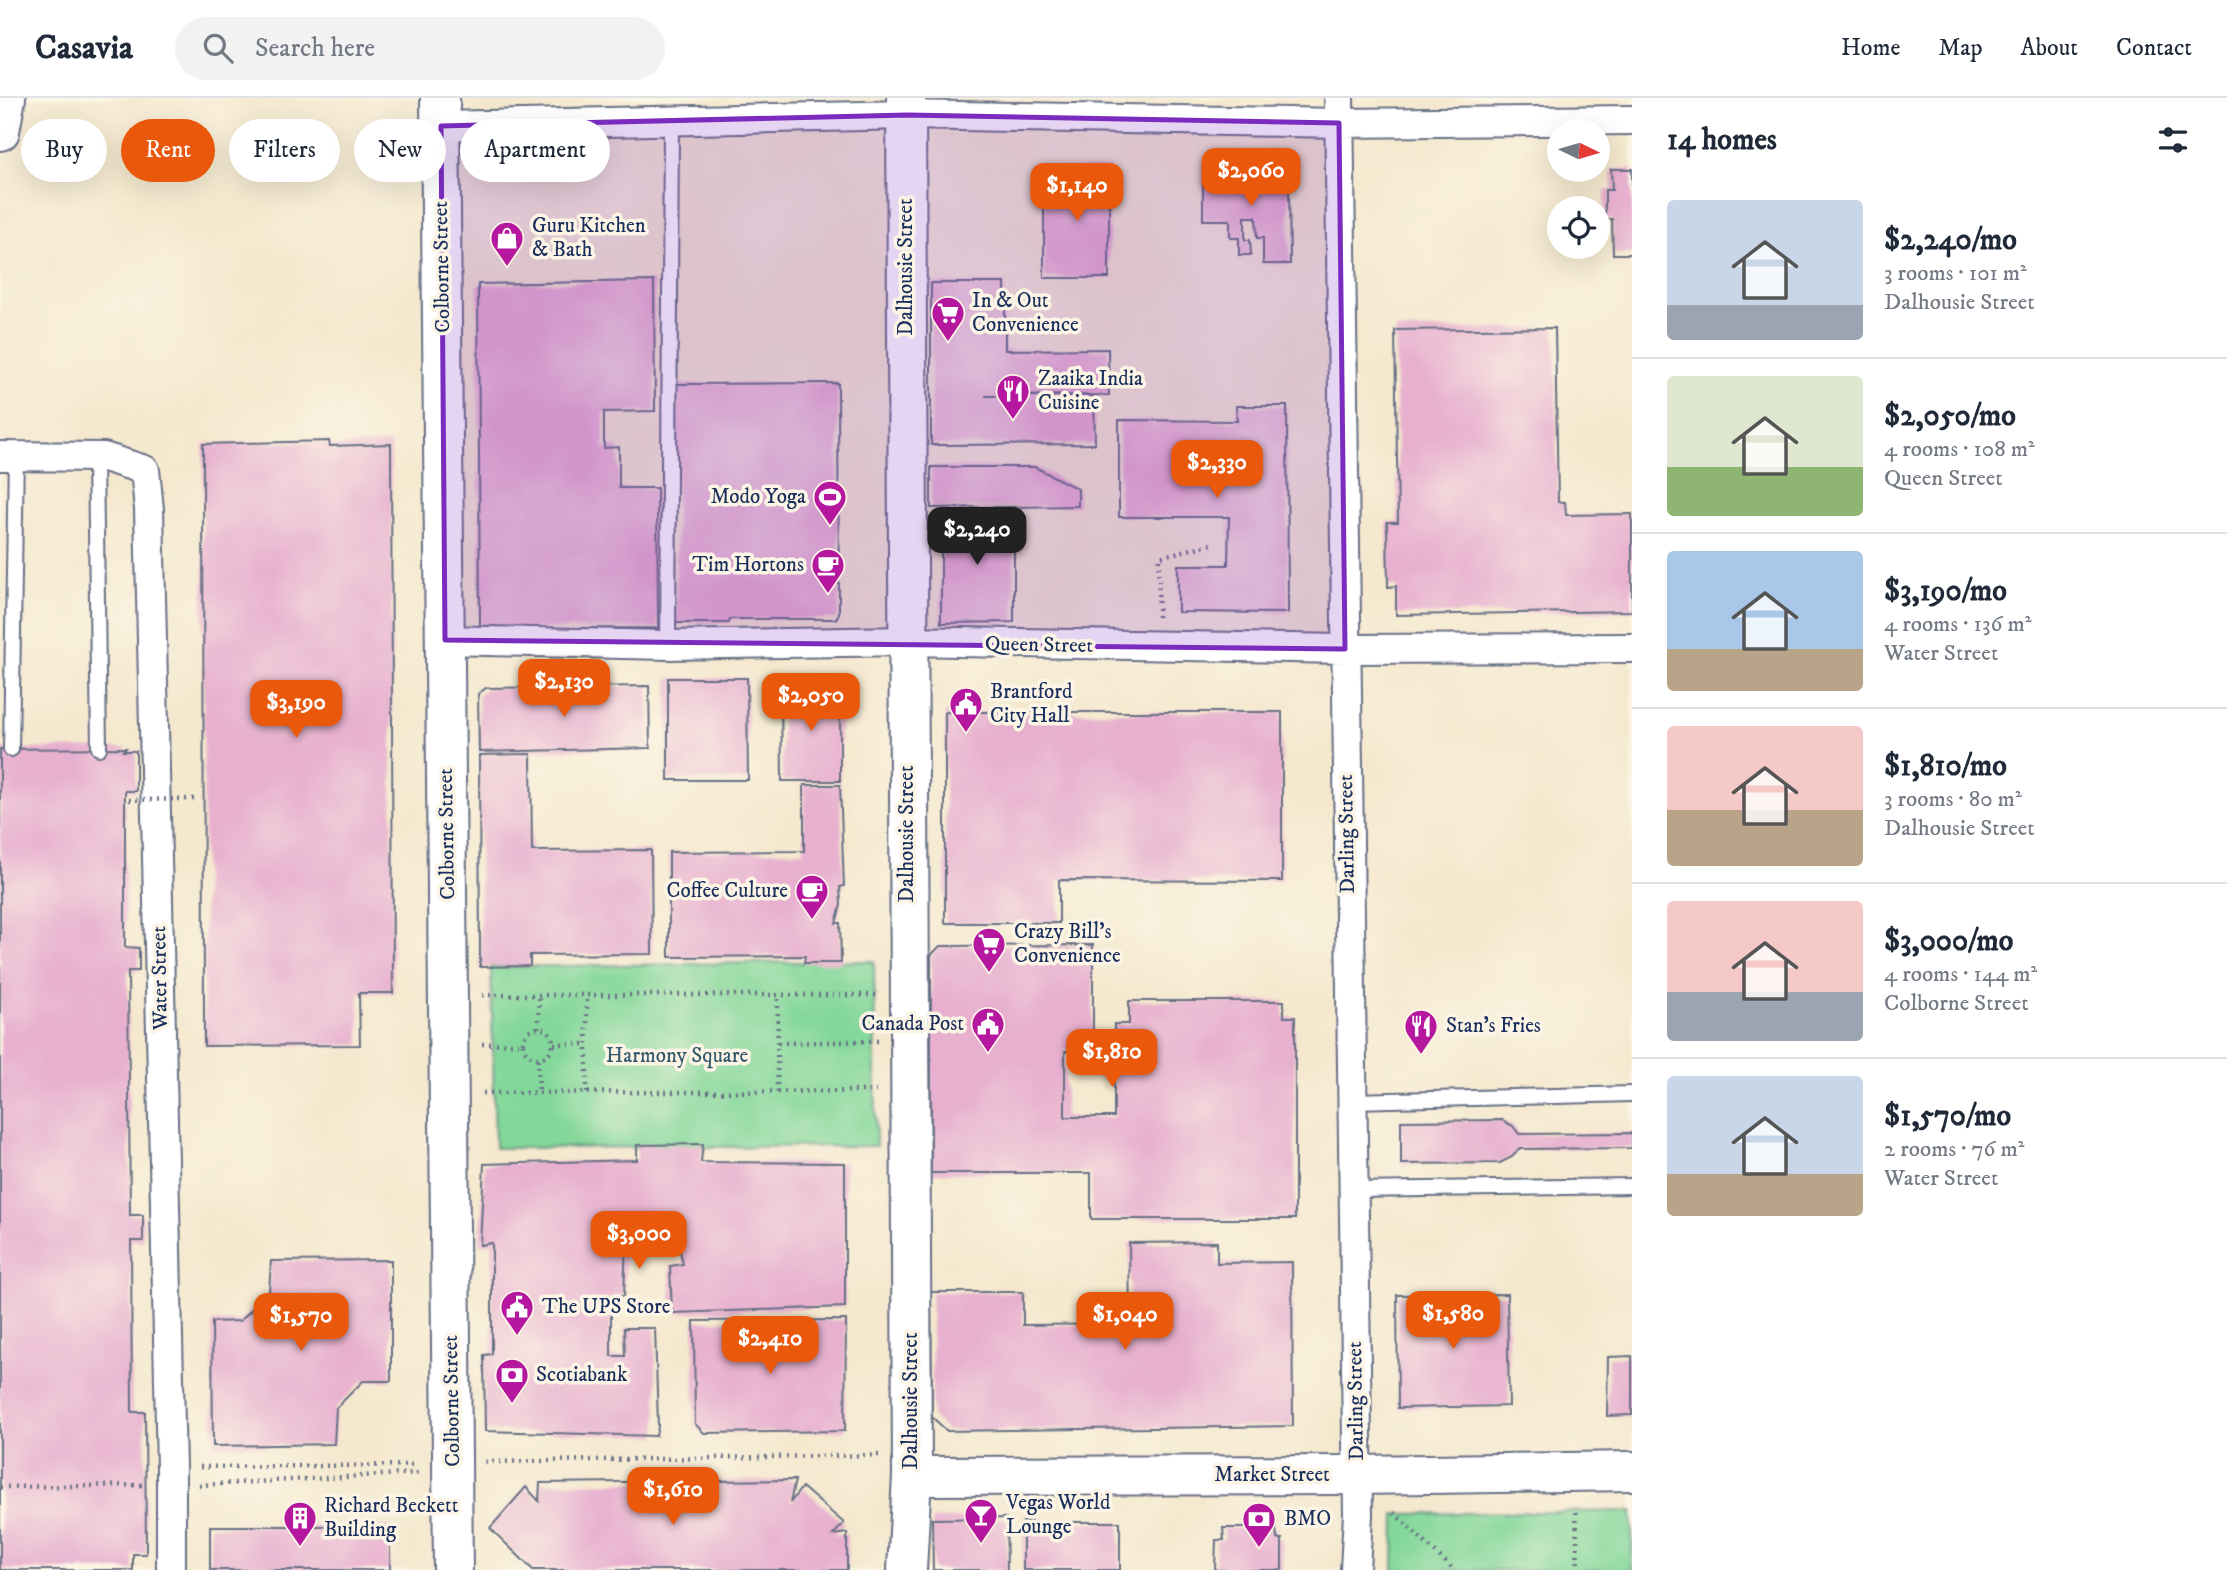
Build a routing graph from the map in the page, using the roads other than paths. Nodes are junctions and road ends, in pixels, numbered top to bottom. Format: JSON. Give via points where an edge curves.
{"nodes":[{"id":1,"x":6,"y":98,"type":"edge"},
{"id":2,"x":906,"y":107,"type":"edge"},
{"id":3,"x":1339,"y":110,"type":"edge"},
{"id":4,"x":440,"y":112,"type":"edge"},
{"id":5,"x":1632,"y":120,"type":"edge"},
{"id":6,"x":671,"y":122,"type":"junction"},
{"id":7,"x":0,"y":131,"type":"edge"},
{"id":8,"x":8,"y":456,"type":"edge"},
{"id":9,"x":95,"y":457,"type":"junction"},
{"id":10,"x":445,"y":640,"type":"junction"},
{"id":11,"x":906,"y":641,"type":"junction"},
{"id":12,"x":668,"y":645,"type":"junction"},
{"id":13,"x":1632,"y":648,"type":"edge"},
{"id":14,"x":1345,"y":649,"type":"junction"},
{"id":15,"x":12,"y":748,"type":"dead end"},
{"id":16,"x":99,"y":748,"type":"dead end"},
{"id":17,"x":1632,"y":1094,"type":"edge"},
{"id":18,"x":1351,"y":1101,"type":"junction"},
{"id":19,"x":1632,"y":1186,"type":"edge"},
{"id":20,"x":1352,"y":1190,"type":"junction"},
{"id":21,"x":911,"y":1465,"type":"junction"},
{"id":22,"x":1632,"y":1471,"type":"edge"},
{"id":23,"x":1357,"y":1475,"type":"junction"},
{"id":24,"x":171,"y":1570,"type":"edge"},
{"id":25,"x":453,"y":1570,"type":"edge"},
{"id":26,"x":907,"y":1570,"type":"edge"},
{"id":27,"x":1355,"y":1570,"type":"edge"}],
"edges":[{"from":1,"to":7,"type":"main road"},
{"from":2,"to":3,"type":"street"},
{"from":2,"to":6,"type":"street"},
{"from":2,"to":11,"type":"main road","name":"Dalhousie Street"},
{"from":3,"to":5,"type":"street"},
{"from":3,"to":14,"type":"street","name":"Darling Street"},
{"from":4,"to":6,"type":"street"},
{"from":4,"to":10,"type":"main road","name":"Colborne Street"},
{"from":6,"to":12,"type":"lane"},
{"from":8,"to":9,"type":"street"},
{"from":8,"to":15,"type":"lane"},
{"from":9,"to":16,"type":"lane"},
{"from":9,"to":24,"type":"street","name":"Water Street","via":[[145,470],[149,509],[162,1480]]},
{"from":10,"to":12,"type":"street","name":"Queen Street"},
{"from":10,"to":25,"type":"main road","name":"Colborne Street","via":[[450,1093],[435,1465]]},
{"from":11,"to":12,"type":"street","name":"Queen Street"},
{"from":11,"to":14,"type":"street","name":"Queen Street"},
{"from":11,"to":21,"type":"main road","name":"Dalhousie Street"},
{"from":13,"to":14,"type":"street","name":"Queen Street"},
{"from":14,"to":18,"type":"street","name":"Darling Street"},
{"from":17,"to":18,"type":"lane"},
{"from":18,"to":20,"type":"street","name":"Darling Street"},
{"from":19,"to":20,"type":"lane"},
{"from":20,"to":23,"type":"street","name":"Darling Street"},
{"from":21,"to":23,"type":"main road","name":"Market Street"},
{"from":21,"to":26,"type":"main road","name":"Dalhousie Street"},
{"from":22,"to":23,"type":"main road","name":"Market Street"},
{"from":23,"to":27,"type":"street","name":"Darling Street"}]}
